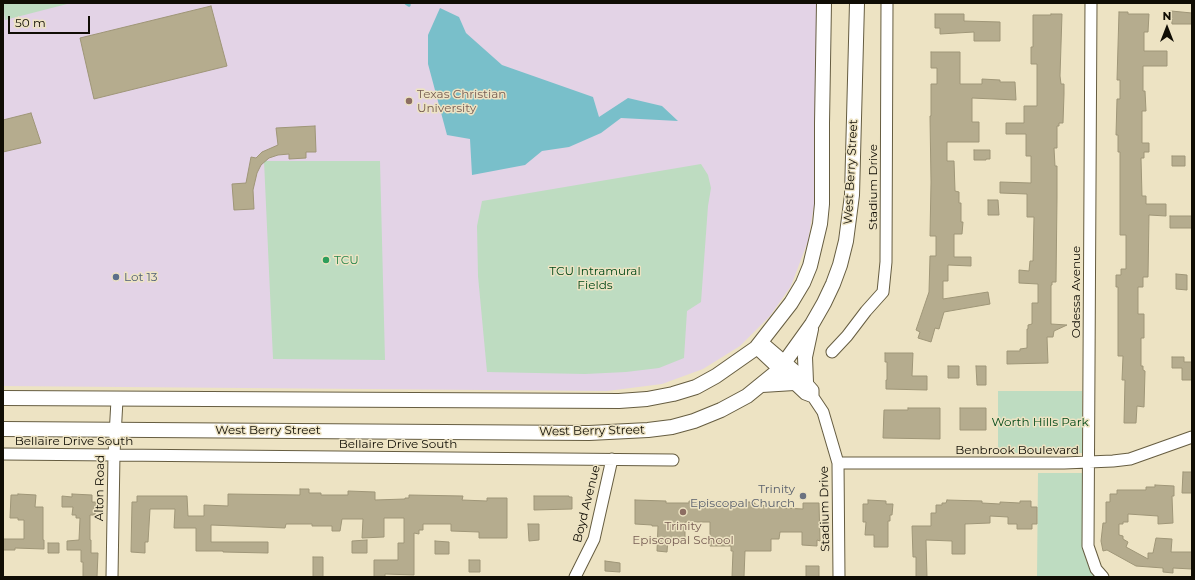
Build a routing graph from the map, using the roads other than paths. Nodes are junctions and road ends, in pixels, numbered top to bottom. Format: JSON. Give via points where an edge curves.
{"nodes":[{"id":1,"x":824,"y":3,"type":"edge"},
{"id":2,"x":857,"y":3,"type":"edge"},
{"id":3,"x":886,"y":3,"type":"edge"},
{"id":4,"x":1091,"y":3,"type":"edge"},
{"id":5,"x":812,"y":324,"type":"junction"},
{"id":6,"x":759,"y":345,"type":"junction"},
{"id":7,"x":832,"y":352,"type":"dead end"},
{"id":8,"x":782,"y":366,"type":"junction"},
{"id":9,"x":800,"y":383,"type":"junction"},
{"id":10,"x":762,"y":385,"type":"junction"},
{"id":11,"x":3,"y":398,"type":"edge"},
{"id":12,"x":116,"y":400,"type":"junction"},
{"id":13,"x":3,"y":428,"type":"edge"},
{"id":14,"x":115,"y":429,"type":"junction"},
{"id":15,"x":1192,"y":437,"type":"edge"},
{"id":16,"x":3,"y":454,"type":"edge"},
{"id":17,"x":114,"y":454,"type":"junction"},
{"id":18,"x":612,"y":459,"type":"junction"},
{"id":19,"x":673,"y":460,"type":"dead end"},
{"id":20,"x":838,"y":463,"type":"junction"},
{"id":21,"x":1088,"y":463,"type":"junction"},
{"id":22,"x":112,"y":577,"type":"edge"},
{"id":23,"x":575,"y":577,"type":"edge"},
{"id":24,"x":839,"y":577,"type":"edge"},
{"id":25,"x":1103,"y":577,"type":"edge"}],
"edges":[{"from":1,"to":6,"type":"main road","via":[[820,224],[810,266],[803,283]]},
{"from":2,"to":5,"type":"main road","name":"West Berry Street","via":[[850,218],[840,265]]},
{"from":3,"to":7,"type":"street","name":"Stadium Drive","via":[[886,262],[883,292]]},
{"from":4,"to":21,"type":"street","name":"Odessa Avenue"},
{"from":5,"to":8,"type":"main road","name":"West Berry Street"},
{"from":5,"to":9,"type":"main road"},
{"from":6,"to":8,"type":"street","name":"Stadium Drive"},
{"from":6,"to":12,"type":"main road","via":[[696,387],[647,399]]},
{"from":8,"to":9,"type":"street","name":"Stadium Drive"},
{"from":8,"to":10,"type":"main road","name":"West Berry Street"},
{"from":9,"to":10,"type":"main road"},
{"from":9,"to":20,"type":"street","name":"Stadium Drive","via":[[813,390],[813,397],[823,412]]},
{"from":10,"to":14,"type":"main road","name":"West Berry Street","via":[[747,396],[694,421],[648,430],[590,433]]},
{"from":11,"to":12,"type":"main road"},
{"from":12,"to":14,"type":"street","name":"Alton Road"},
{"from":13,"to":14,"type":"main road","name":"West Berry Street"},
{"from":14,"to":17,"type":"street","name":"Alton Road"},
{"from":15,"to":21,"type":"street","name":"Benbrook Boulevard","via":[[1130,459]]},
{"from":16,"to":17,"type":"street","name":"Bellaire Drive South"},
{"from":17,"to":18,"type":"street","name":"Bellaire Drive South"},
{"from":17,"to":22,"type":"street","name":"Alton Road"},
{"from":18,"to":19,"type":"street","name":"Bellaire Drive South"},
{"from":18,"to":23,"type":"street","name":"Boyd Avenue","via":[[594,539]]},
{"from":20,"to":21,"type":"street","name":"Benbrook Boulevard"},
{"from":20,"to":24,"type":"street","name":"Stadium Drive"},
{"from":21,"to":25,"type":"street","name":"Odessa Avenue","via":[[1088,546],[1096,569]]}]}
